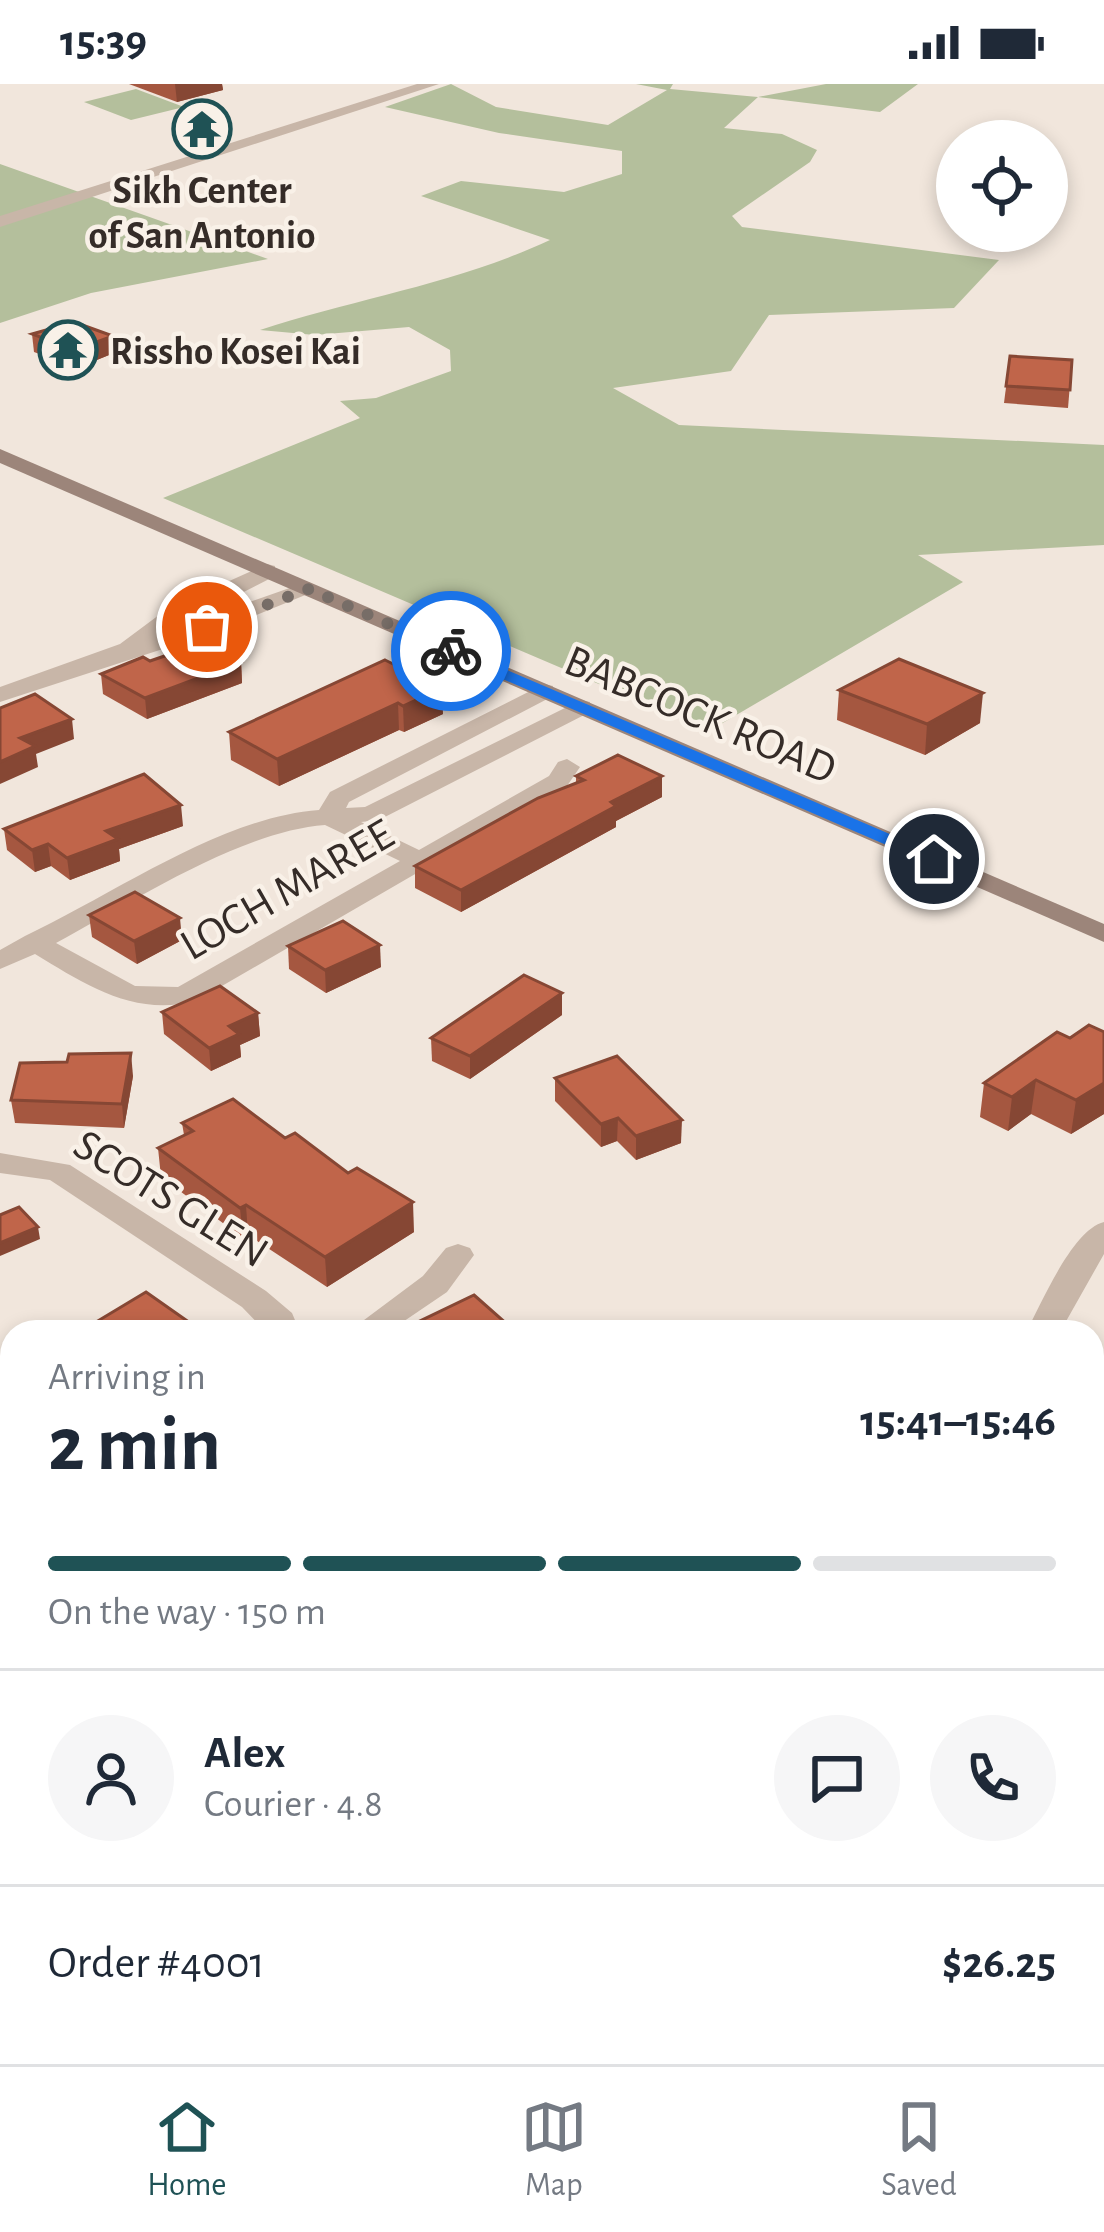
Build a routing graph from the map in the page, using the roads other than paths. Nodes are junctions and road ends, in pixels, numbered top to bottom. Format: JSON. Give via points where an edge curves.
{"nodes":[{"id":1,"x":432,"y":84,"type":"edge"},
{"id":2,"x":0,"y":222,"type":"edge"},
{"id":3,"x":0,"y":455,"type":"edge"},
{"id":4,"x":268,"y":571,"type":"junction"},
{"id":5,"x":309,"y":589,"type":"junction"},
{"id":6,"x":128,"y":649,"type":"junction"},
{"id":7,"x":544,"y":691,"type":"junction"},
{"id":8,"x":0,"y":694,"type":"edge"},
{"id":9,"x":581,"y":707,"type":"junction"},
{"id":10,"x":567,"y":766,"type":"dead end"},
{"id":11,"x":328,"y":817,"type":"junction"},
{"id":12,"x":418,"y":859,"type":"junction"},
{"id":13,"x":1104,"y":934,"type":"edge"},
{"id":14,"x":35,"y":942,"type":"junction"},
{"id":15,"x":0,"y":961,"type":"edge"},
{"id":16,"x":0,"y":1163,"type":"edge"},
{"id":17,"x":1104,"y":1232,"type":"edge"},
{"id":18,"x":458,"y":1256,"type":"dead end"},
{"id":19,"x":279,"y":1320,"type":"edge"},
{"id":20,"x":382,"y":1320,"type":"edge"},
{"id":21,"x":1049,"y":1320,"type":"edge"}],
"edges":[{"from":1,"to":2,"type":"street"},
{"from":3,"to":4,"type":"main road","name":"BABCOCK ROAD"},
{"from":4,"to":5,"type":"main road","name":"BABCOCK ROAD"},
{"from":4,"to":6,"type":"street","via":[[175,614]]},
{"from":5,"to":6,"type":"street"},
{"from":5,"to":7,"type":"main road","name":"BABCOCK ROAD"},
{"from":6,"to":8,"type":"street"},
{"from":7,"to":9,"type":"main road","name":"BABCOCK ROAD"},
{"from":7,"to":11,"type":"street","via":[[339,796]]},
{"from":9,"to":11,"type":"street","via":[[370,814]]},
{"from":9,"to":13,"type":"main road","name":"BABCOCK ROAD"},
{"from":10,"to":12,"type":"street","name":"LOCH MAREE","via":[[558,781]]},
{"from":11,"to":12,"type":"street"},
{"from":11,"to":14,"type":"street","via":[[218,848]]},
{"from":12,"to":14,"type":"street","name":"LOCH MAREE","via":[[165,1000],[110,986]]},
{"from":14,"to":15,"type":"street"},
{"from":16,"to":19,"type":"street","name":"SCOTS GLEN","via":[[59,1172]]},
{"from":17,"to":21,"type":"street"},
{"from":18,"to":20,"type":"street","via":[[435,1284]]}]}
